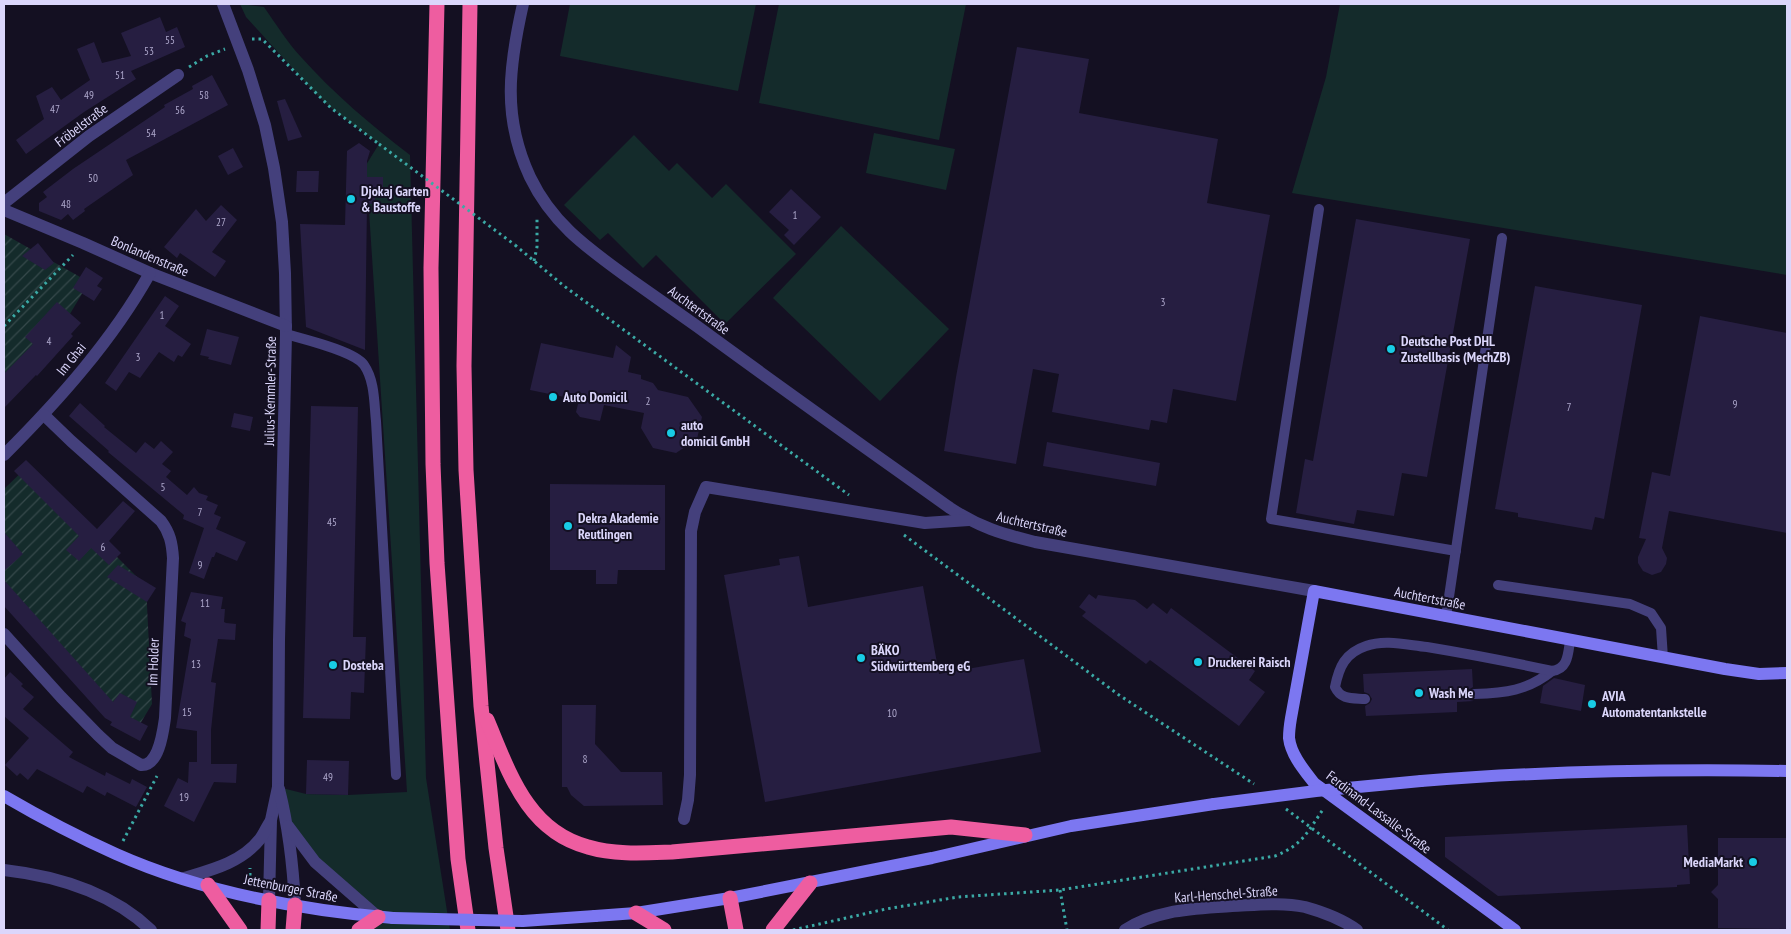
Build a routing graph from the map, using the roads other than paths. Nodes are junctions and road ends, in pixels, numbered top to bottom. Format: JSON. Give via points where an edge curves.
{"nodes":[{"id":1,"x":223,"y":4,"type":"edge"},
{"id":2,"x":437,"y":4,"type":"edge"},
{"id":3,"x":470,"y":4,"type":"edge"},
{"id":4,"x":523,"y":4,"type":"edge"},
{"id":5,"x":178,"y":75,"type":"road end"},
{"id":6,"x":4,"y":203,"type":"edge"},
{"id":7,"x":1319,"y":209,"type":"dead end"},
{"id":8,"x":4,"y":210,"type":"edge"},
{"id":9,"x":1502,"y":238,"type":"dead end"},
{"id":10,"x":150,"y":273,"type":"junction"},
{"id":11,"x":286,"y":330,"type":"junction"},
{"id":12,"x":44,"y":414,"type":"junction"},
{"id":13,"x":4,"y":455,"type":"edge"},
{"id":14,"x":969,"y":520,"type":"junction"},
{"id":15,"x":1456,"y":551,"type":"junction"},
{"id":16,"x":1498,"y":585,"type":"dead end"},
{"id":17,"x":1314,"y":591,"type":"junction"},
{"id":18,"x":1446,"y":617,"type":"junction"},
{"id":19,"x":4,"y":634,"type":"edge"},
{"id":20,"x":1570,"y":640,"type":"junction"},
{"id":21,"x":1663,"y":658,"type":"junction"},
{"id":22,"x":1552,"y":671,"type":"junction"},
{"id":23,"x":1787,"y":673,"type":"edge"},
{"id":24,"x":1474,"y":694,"type":"dead end"},
{"id":25,"x":1365,"y":699,"type":"dead end"},
{"id":26,"x":481,"y":706,"type":"junction"},
{"id":27,"x":1787,"y":771,"type":"edge"},
{"id":28,"x":396,"y":775,"type":"dead end"},
{"id":29,"x":278,"y":787,"type":"junction"},
{"id":30,"x":4,"y":796,"type":"edge"},
{"id":31,"x":684,"y":819,"type":"dead end"},
{"id":32,"x":271,"y":820,"type":"junction"},
{"id":33,"x":288,"y":826,"type":"junction"},
{"id":34,"x":1025,"y":835,"type":"junction"},
{"id":35,"x":4,"y":870,"type":"edge"},
{"id":36,"x":184,"y":878,"type":"junction"},
{"id":37,"x":810,"y":883,"type":"junction"},
{"id":38,"x":208,"y":885,"type":"junction"},
{"id":39,"x":730,"y":898,"type":"junction"},
{"id":40,"x":269,"y":900,"type":"junction"},
{"id":41,"x":295,"y":905,"type":"junction"},
{"id":42,"x":636,"y":913,"type":"junction"},
{"id":43,"x":378,"y":917,"type":"junction"},
{"id":44,"x":1501,"y":927,"type":"edge"},
{"id":45,"x":151,"y":930,"type":"edge"},
{"id":46,"x":240,"y":930,"type":"edge"},
{"id":47,"x":268,"y":930,"type":"edge"},
{"id":48,"x":293,"y":930,"type":"edge"},
{"id":49,"x":359,"y":930,"type":"edge"},
{"id":50,"x":468,"y":930,"type":"edge"},
{"id":51,"x":508,"y":930,"type":"edge"},
{"id":52,"x":664,"y":930,"type":"edge"},
{"id":53,"x":736,"y":930,"type":"edge"},
{"id":54,"x":773,"y":930,"type":"edge"},
{"id":55,"x":1124,"y":930,"type":"edge"},
{"id":56,"x":1357,"y":930,"type":"edge"},
{"id":57,"x":1515,"y":930,"type":"edge"}],
"edges":[{"from":1,"to":11,"type":"street","name":"Julius-Kemmler-Straße","via":[[257,98],[274,168],[282,222]]},
{"from":2,"to":50,"type":"highway","via":[[431,278],[433,464],[438,583],[458,859]]},
{"from":3,"to":26,"type":"highway","via":[[465,418]]},
{"from":4,"to":14,"type":"street","name":"Auchtertstraße","via":[[513,47],[510,92],[513,120],[529,174],[553,213],[584,246]]},
{"from":5,"to":6,"type":"street","name":"Fröbelstraße","via":[[89,136]]},
{"from":7,"to":15,"type":"lane","via":[[1271,518]]},
{"from":8,"to":10,"type":"street","name":"Bonlandenstraße"},
{"from":9,"to":15,"type":"lane"},
{"from":10,"to":11,"type":"street","name":"Bonlandenstraße"},
{"from":10,"to":12,"type":"street","name":"Im Ghai","via":[[122,317]]},
{"from":11,"to":28,"type":"lane","via":[[350,355],[363,363],[370,378],[376,421]]},
{"from":11,"to":29,"type":"street","name":"Julius-Kemmler-Straße"},
{"from":12,"to":13,"type":"street","name":"Im Ghai"},
{"from":12,"to":19,"type":"street","name":"Im Holder","via":[[162,521],[172,542],[166,718],[161,744],[150,762],[141,764],[112,748]]},
{"from":14,"to":17,"type":"street","name":"Auchtertstraße","via":[[1004,535],[1036,542]]},
{"from":14,"to":31,"type":"street","via":[[925,523],[706,487],[695,512],[691,532],[690,775]]},
{"from":15,"to":18,"type":"lane"},
{"from":16,"to":21,"type":"lane","via":[[1630,604],[1651,613],[1661,628]]},
{"from":17,"to":18,"type":"main road","name":"Auchtertstraße"},
{"from":17,"to":44,"type":"main road","name":"Ferdinand-Lassalle-Straße","via":[[1291,718],[1289,738],[1294,753],[1314,782]]},
{"from":18,"to":20,"type":"main road","name":"Auchtertstraße"},
{"from":20,"to":21,"type":"main road","name":"Auchtertstraße"},
{"from":20,"to":22,"type":"lane","via":[[1566,662],[1563,667]]},
{"from":21,"to":23,"type":"main road","name":"Auchtertstraße","via":[[1759,674]]},
{"from":22,"to":24,"type":"lane","via":[[1528,686],[1508,692]]},
{"from":22,"to":25,"type":"lane","via":[[1473,655],[1397,643],[1376,643],[1354,652],[1341,665],[1335,686],[1343,697]]},
{"from":26,"to":34,"type":"highway","via":[[517,788],[530,808],[545,825],[566,839],[588,847],[631,853],[672,852],[951,827]]},
{"from":26,"to":51,"type":"highway"},
{"from":27,"to":34,"type":"main road","name":"Jettenburger Straße","bridge":true,"via":[[1502,774],[1214,804]]},
{"from":29,"to":32,"type":"street","name":"Julius-Kemmler-Straße"},
{"from":29,"to":33,"type":"street","name":"Julius-Kemmler-Straße"},
{"from":30,"to":36,"type":"main road","name":"Jettenburger Straße","via":[[116,854]]},
{"from":32,"to":36,"type":"street","name":"Jettenburger Straße","via":[[260,839],[240,857]]},
{"from":32,"to":40,"type":"street","name":"Julius-Kemmler-Straße"},
{"from":33,"to":41,"type":"street","name":"Julius-Kemmler-Straße"},
{"from":33,"to":43,"type":"street","name":"Julius-Kemmler-Straße","via":[[315,862]]},
{"from":34,"to":37,"type":"main road","name":"Jettenburger Straße"},
{"from":35,"to":45,"type":"street","via":[[81,887],[122,907]]},
{"from":36,"to":38,"type":"main road","name":"Jettenburger Straße"},
{"from":37,"to":39,"type":"main road","name":"Jettenburger Straße"},
{"from":37,"to":54,"type":"highway"},
{"from":38,"to":40,"type":"main road","name":"Jettenburger Straße"},
{"from":38,"to":46,"type":"highway"},
{"from":39,"to":42,"type":"main road","name":"Jettenburger Straße"},
{"from":39,"to":53,"type":"highway"},
{"from":40,"to":41,"type":"main road","name":"Jettenburger Straße"},
{"from":40,"to":47,"type":"highway"},
{"from":41,"to":43,"type":"main road","name":"Jettenburger Straße"},
{"from":41,"to":48,"type":"highway"},
{"from":42,"to":43,"type":"main road","name":"Jettenburger Straße","bridge":true,"via":[[523,920]]},
{"from":42,"to":52,"type":"highway"},
{"from":43,"to":49,"type":"highway"},
{"from":44,"to":57,"type":"main road","name":"Ferdinand-Lassalle-Straße"},
{"from":55,"to":56,"type":"street","name":"Karl-Henschel-Straße","via":[[1162,914],[1185,910],[1283,904],[1326,914]]}]}
